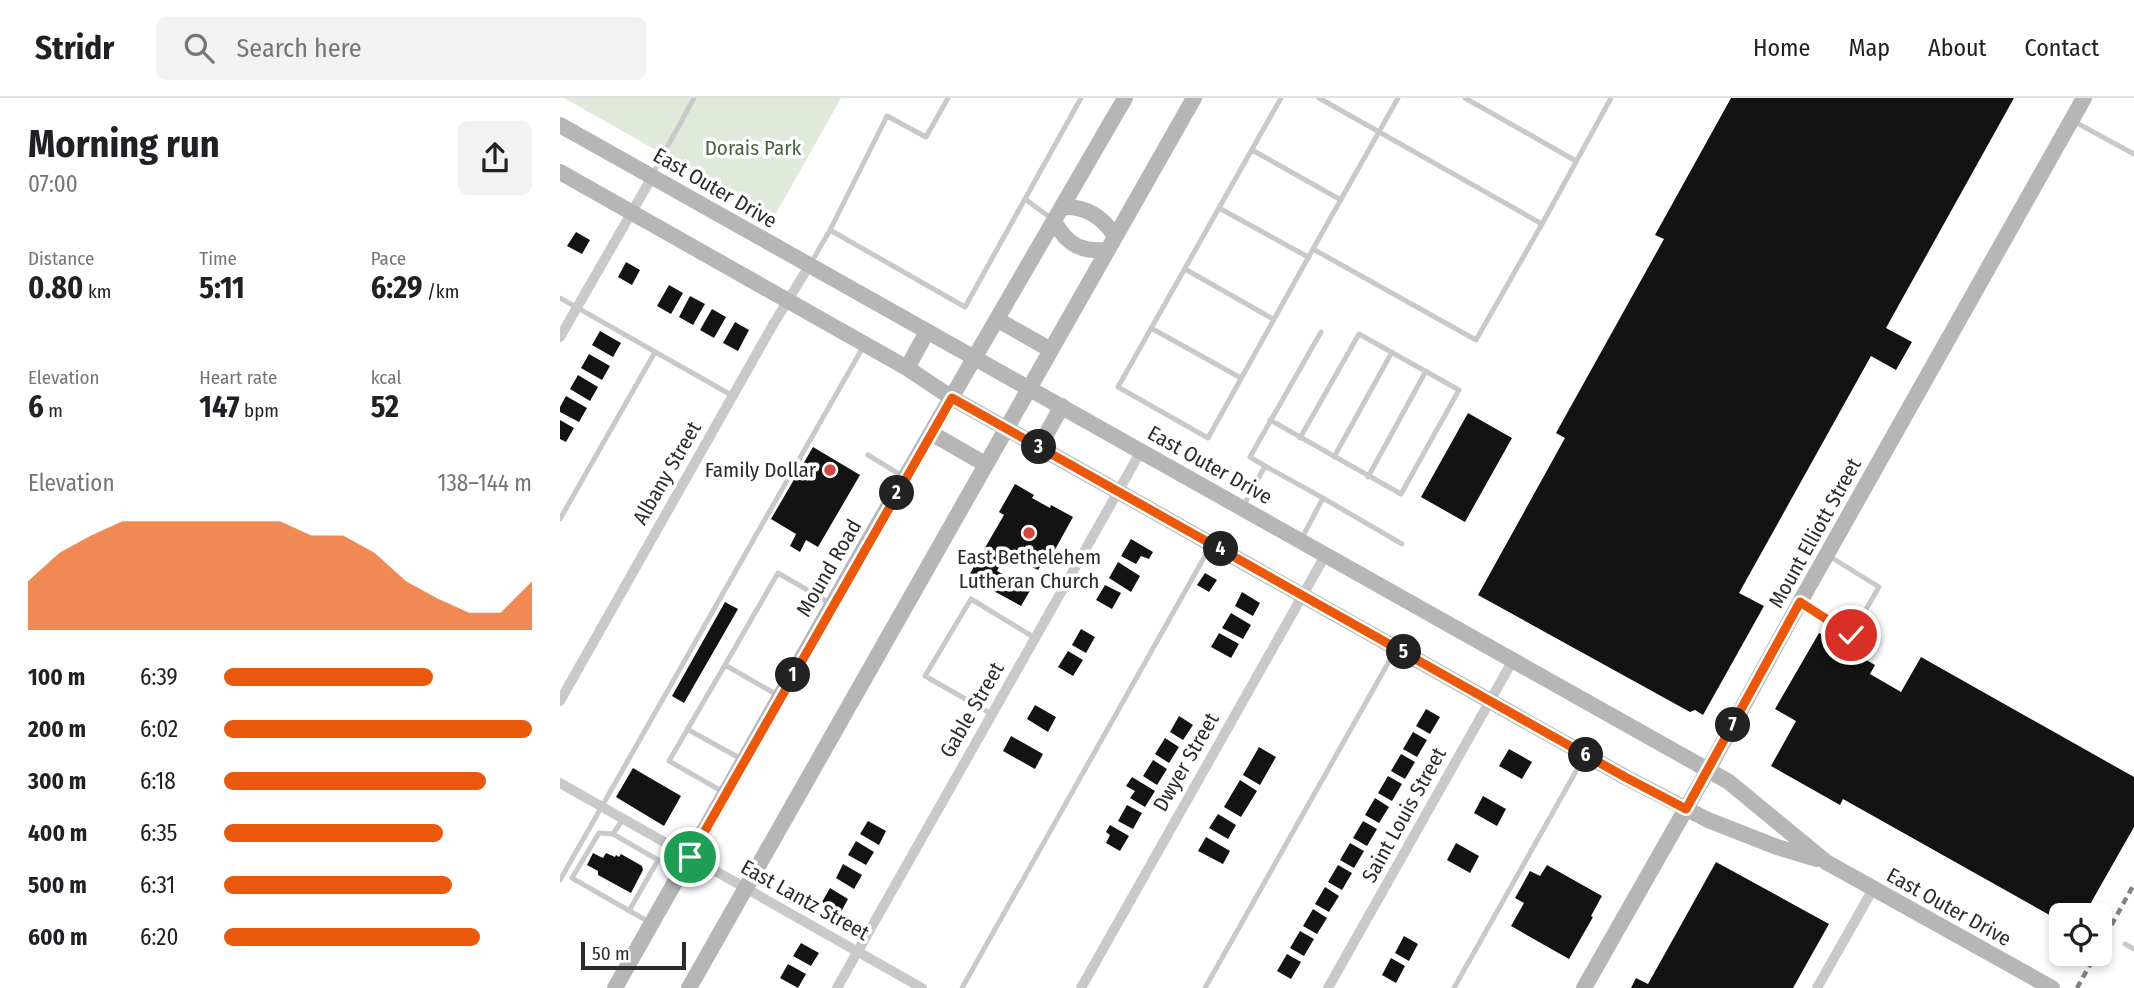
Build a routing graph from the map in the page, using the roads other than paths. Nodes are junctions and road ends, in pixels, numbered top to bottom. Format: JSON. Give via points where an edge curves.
{"nodes":[{"id":1,"x":694,"y":98,"type":"edge"},
{"id":2,"x":948,"y":98,"type":"edge"},
{"id":3,"x":1081,"y":98,"type":"edge"},
{"id":4,"x":1125,"y":98,"type":"edge"},
{"id":5,"x":1194,"y":98,"type":"edge"},
{"id":6,"x":1282,"y":98,"type":"edge"},
{"id":7,"x":1320,"y":98,"type":"edge"},
{"id":8,"x":1398,"y":98,"type":"edge"},
{"id":9,"x":1465,"y":98,"type":"edge"},
{"id":10,"x":2084,"y":98,"type":"edge"},
{"id":11,"x":1608,"y":99,"type":"edge"},
{"id":12,"x":2072,"y":120,"type":"junction"},
{"id":13,"x":560,"y":125,"type":"edge"},
{"id":14,"x":1379,"y":132,"type":"junction"},
{"id":15,"x":1252,"y":150,"type":"junction"},
{"id":16,"x":2134,"y":155,"type":"edge"},
{"id":17,"x":1576,"y":161,"type":"junction"},
{"id":18,"x":560,"y":173,"type":"edge"},
{"id":19,"x":652,"y":177,"type":"junction"},
{"id":20,"x":1025,"y":199,"type":"junction"},
{"id":21,"x":1341,"y":200,"type":"junction"},
{"id":22,"x":1219,"y":208,"type":"junction"},
{"id":23,"x":631,"y":213,"type":"junction"},
{"id":24,"x":1058,"y":214,"type":"junction"},
{"id":25,"x":1542,"y":224,"type":"junction"},
{"id":26,"x":830,"y":230,"type":"junction"},
{"id":27,"x":1112,"y":243,"type":"junction"},
{"id":28,"x":1313,"y":249,"type":"junction"},
{"id":29,"x":1308,"y":257,"type":"junction"},
{"id":30,"x":809,"y":266,"type":"junction"},
{"id":31,"x":1185,"y":269,"type":"junction"},
{"id":32,"x":560,"y":298,"type":"edge"},
{"id":33,"x":788,"y":302,"type":"junction"},
{"id":34,"x":577,"y":308,"type":"junction"},
{"id":35,"x":1273,"y":319,"type":"junction"},
{"id":36,"x":998,"y":320,"type":"junction"},
{"id":37,"x":1151,"y":328,"type":"junction"},
{"id":38,"x":927,"y":332,"type":"junction"},
{"id":39,"x":1321,"y":332,"type":"dead end"},
{"id":40,"x":560,"y":337,"type":"edge"},
{"id":41,"x":864,"y":345,"type":"junction"},
{"id":42,"x":1051,"y":350,"type":"junction"},
{"id":43,"x":655,"y":352,"type":"junction"},
{"id":44,"x":1392,"y":352,"type":"junction"},
{"id":45,"x":976,"y":357,"type":"junction"},
{"id":46,"x":907,"y":368,"type":"junction"},
{"id":47,"x":1426,"y":371,"type":"junction"},
{"id":48,"x":1241,"y":378,"type":"junction"},
{"id":49,"x":1030,"y":387,"type":"junction"},
{"id":50,"x":733,"y":396,"type":"junction"},
{"id":51,"x":952,"y":398,"type":"junction"},
{"id":52,"x":1062,"y":406,"type":"junction"},
{"id":53,"x":1270,"y":420,"type":"junction"},
{"id":54,"x":817,"y":425,"type":"junction"},
{"id":55,"x":1006,"y":428,"type":"junction"},
{"id":56,"x":824,"y":429,"type":"dead end"},
{"id":57,"x":931,"y":433,"type":"junction"},
{"id":58,"x":1300,"y":438,"type":"junction"},
{"id":59,"x":1039,"y":447,"type":"junction"},
{"id":60,"x":1141,"y":451,"type":"junction"},
{"id":61,"x":868,"y":456,"type":"dead end"},
{"id":62,"x":1334,"y":457,"type":"junction"},
{"id":63,"x":985,"y":464,"type":"junction"},
{"id":64,"x":1265,"y":466,"type":"junction"},
{"id":65,"x":1368,"y":477,"type":"junction"},
{"id":66,"x":906,"y":478,"type":"junction"},
{"id":67,"x":1118,"y":491,"type":"junction"},
{"id":68,"x":1323,"y":498,"type":"junction"},
{"id":69,"x":1243,"y":508,"type":"junction"},
{"id":70,"x":560,"y":519,"type":"edge"},
{"id":71,"x":1301,"y":540,"type":"junction"},
{"id":72,"x":1212,"y":544,"type":"junction"},
{"id":73,"x":1402,"y":544,"type":"dead end"},
{"id":74,"x":1326,"y":554,"type":"junction"},
{"id":75,"x":1827,"y":555,"type":"junction"},
{"id":76,"x":1879,"y":587,"type":"junction"},
{"id":77,"x":1887,"y":591,"type":"dead end"},
{"id":78,"x":1303,"y":595,"type":"junction"},
{"id":79,"x":1800,"y":602,"type":"junction"},
{"id":80,"x":833,"y":604,"type":"junction"},
{"id":81,"x":1851,"y":635,"type":"junction"},
{"id":82,"x":1035,"y":638,"type":"junction"},
{"id":83,"x":1860,"y":640,"type":"dead end"},
{"id":84,"x":1397,"y":648,"type":"junction"},
{"id":85,"x":1513,"y":660,"type":"junction"},
{"id":86,"x":725,"y":665,"type":"junction"},
{"id":87,"x":780,"y":697,"type":"junction"},
{"id":88,"x":560,"y":701,"type":"edge"},
{"id":89,"x":1490,"y":701,"type":"junction"},
{"id":90,"x":992,"y":713,"type":"junction"},
{"id":91,"x":687,"y":729,"type":"junction"},
{"id":92,"x":1586,"y":755,"type":"junction"},
{"id":93,"x":744,"y":761,"type":"junction"},
{"id":94,"x":1709,"y":770,"type":"junction"},
{"id":95,"x":560,"y":783,"type":"edge"},
{"id":96,"x":726,"y":793,"type":"junction"},
{"id":97,"x":601,"y":807,"type":"junction"},
{"id":98,"x":1686,"y":809,"type":"junction"},
{"id":99,"x":623,"y":819,"type":"junction"},
{"id":100,"x":613,"y":834,"type":"junction"},
{"id":101,"x":690,"y":857,"type":"junction"},
{"id":102,"x":1826,"y":862,"type":"junction"},
{"id":103,"x":560,"y":880,"type":"edge"},
{"id":104,"x":746,"y":889,"type":"junction"},
{"id":105,"x":1873,"y":889,"type":"junction"},
{"id":106,"x":629,"y":911,"type":"junction"},
{"id":107,"x":652,"y":923,"type":"junction"},
{"id":108,"x":2125,"y":944,"type":"dead end"},
{"id":109,"x":2134,"y":948,"type":"edge"},
{"id":110,"x":858,"y":952,"type":"junction"},
{"id":111,"x":615,"y":988,"type":"edge"},
{"id":112,"x":690,"y":988,"type":"edge"},
{"id":113,"x":837,"y":988,"type":"edge"},
{"id":114,"x":922,"y":988,"type":"edge"},
{"id":115,"x":962,"y":988,"type":"edge"},
{"id":116,"x":1081,"y":988,"type":"edge"},
{"id":117,"x":1205,"y":988,"type":"edge"},
{"id":118,"x":1328,"y":988,"type":"edge"},
{"id":119,"x":1454,"y":988,"type":"edge"},
{"id":120,"x":1584,"y":988,"type":"edge"},
{"id":121,"x":1817,"y":988,"type":"edge"},
{"id":122,"x":2052,"y":988,"type":"edge"}],
"edges":[{"from":1,"to":19,"type":"lane"},
{"from":2,"to":26,"type":"lane","via":[[926,137],[887,116]]},
{"from":3,"to":20,"type":"lane"},
{"from":4,"to":24,"type":"main road","name":"Mound Road"},
{"from":5,"to":27,"type":"main road"},
{"from":6,"to":15,"type":"lane"},
{"from":7,"to":14,"type":"lane"},
{"from":8,"to":14,"type":"lane"},
{"from":9,"to":17,"type":"lane"},
{"from":10,"to":12,"type":"main road","name":"Mount Elliott Street"},
{"from":11,"to":17,"type":"lane"},
{"from":12,"to":16,"type":"lane"},
{"from":12,"to":75,"type":"main road","name":"Mount Elliott Street"},
{"from":13,"to":19,"type":"main road","name":"East Outer Drive"},
{"from":14,"to":21,"type":"lane"},
{"from":14,"to":25,"type":"lane"},
{"from":15,"to":21,"type":"lane"},
{"from":15,"to":22,"type":"lane"},
{"from":17,"to":25,"type":"lane"},
{"from":18,"to":23,"type":"main road","name":"East Outer Drive"},
{"from":19,"to":23,"type":"street"},
{"from":19,"to":30,"type":"main road","name":"East Outer Drive"},
{"from":20,"to":24,"type":"lane"},
{"from":20,"to":26,"type":"lane","via":[[965,307]]},
{"from":21,"to":28,"type":"lane"},
{"from":22,"to":29,"type":"lane"},
{"from":22,"to":31,"type":"lane"},
{"from":23,"to":33,"type":"main road","name":"East Outer Drive"},
{"from":23,"to":34,"type":"street"},
{"from":24,"to":27,"type":"main road","via":[[1073,206],[1093,213],[1102,219]]},
{"from":24,"to":27,"type":"main road","via":[[1062,235],[1075,245],[1090,251]]},
{"from":24,"to":36,"type":"main road","name":"Mound Road"},
{"from":25,"to":28,"type":"lane","via":[[1476,340]]},
{"from":26,"to":30,"type":"lane"},
{"from":27,"to":42,"type":"main road"},
{"from":28,"to":29,"type":"lane"},
{"from":29,"to":35,"type":"lane"},
{"from":30,"to":33,"type":"street","name":"Albany Street"},
{"from":30,"to":38,"type":"main road","name":"East Outer Drive"},
{"from":31,"to":35,"type":"lane"},
{"from":31,"to":37,"type":"lane"},
{"from":32,"to":34,"type":"lane"},
{"from":33,"to":41,"type":"main road","name":"East Outer Drive"},
{"from":33,"to":50,"type":"street","name":"Albany Street"},
{"from":34,"to":40,"type":"street"},
{"from":34,"to":43,"type":"lane"},
{"from":35,"to":48,"type":"lane"},
{"from":36,"to":42,"type":"main road"},
{"from":36,"to":45,"type":"main road","name":"Mound Road"},
{"from":37,"to":48,"type":"lane"},
{"from":37,"to":48,"type":"lane","via":[[1118,387],[1208,438]]},
{"from":38,"to":45,"type":"main road","name":"East Outer Drive"},
{"from":38,"to":46,"type":"main road"},
{"from":39,"to":53,"type":"lane"},
{"from":41,"to":46,"type":"main road","name":"East Outer Drive"},
{"from":41,"to":54,"type":"lane"},
{"from":42,"to":49,"type":"main road"},
{"from":43,"to":50,"type":"lane"},
{"from":43,"to":70,"type":"lane"},
{"from":44,"to":47,"type":"lane"},
{"from":44,"to":58,"type":"lane","via":[[1359,334]]},
{"from":44,"to":62,"type":"lane"},
{"from":45,"to":49,"type":"main road","name":"East Outer Drive"},
{"from":45,"to":51,"type":"main road","name":"Mound Road"},
{"from":46,"to":51,"type":"main road","name":"East Outer Drive"},
{"from":47,"to":65,"type":"lane"},
{"from":47,"to":65,"type":"lane","via":[[1459,390],[1401,494]]},
{"from":49,"to":52,"type":"main road","name":"East Outer Drive"},
{"from":49,"to":55,"type":"main road"},
{"from":50,"to":88,"type":"street","name":"Albany Street"},
{"from":51,"to":55,"type":"main road","name":"East Outer Drive"},
{"from":51,"to":57,"type":"main road","name":"Mound Road"},
{"from":52,"to":59,"type":"main road"},
{"from":52,"to":60,"type":"main road","name":"East Outer Drive"},
{"from":53,"to":58,"type":"lane"},
{"from":53,"to":64,"type":"lane","via":[[1250,457]]},
{"from":54,"to":56,"type":"lane"},
{"from":54,"to":97,"type":"lane"},
{"from":55,"to":59,"type":"main road","name":"East Outer Drive"},
{"from":55,"to":63,"type":"main road"},
{"from":57,"to":63,"type":"main road"},
{"from":57,"to":66,"type":"main road","name":"Mound Road"},
{"from":58,"to":62,"type":"lane"},
{"from":59,"to":67,"type":"main road","name":"East Outer Drive"},
{"from":60,"to":67,"type":"street","name":"Gable Street"},
{"from":60,"to":69,"type":"main road","name":"East Outer Drive"},
{"from":61,"to":66,"type":"lane"},
{"from":62,"to":65,"type":"lane"},
{"from":63,"to":104,"type":"main road"},
{"from":64,"to":68,"type":"lane"},
{"from":64,"to":69,"type":"lane"},
{"from":66,"to":80,"type":"main road","name":"Mound Road"},
{"from":67,"to":72,"type":"main road","name":"East Outer Drive"},
{"from":67,"to":82,"type":"street","name":"Gable Street"},
{"from":68,"to":71,"type":"lane"},
{"from":68,"to":73,"type":"lane"},
{"from":69,"to":71,"type":"main road","name":"East Outer Drive"},
{"from":71,"to":74,"type":"main road","name":"East Outer Drive"},
{"from":72,"to":78,"type":"main road","name":"East Outer Drive"},
{"from":72,"to":115,"type":"lane"},
{"from":74,"to":78,"type":"street","name":"Dwyer Street"},
{"from":74,"to":85,"type":"main road","name":"East Outer Drive"},
{"from":75,"to":76,"type":"lane"},
{"from":75,"to":79,"type":"main road","name":"Mount Elliott Street"},
{"from":76,"to":77,"type":"lane"},
{"from":76,"to":81,"type":"lane"},
{"from":78,"to":84,"type":"main road","name":"East Outer Drive"},
{"from":78,"to":116,"type":"street","name":"Dwyer Street"},
{"from":79,"to":81,"type":"lane"},
{"from":79,"to":94,"type":"main road","name":"Mount Elliott Street"},
{"from":80,"to":86,"type":"lane","via":[[778,573]]},
{"from":80,"to":87,"type":"main road","name":"Mound Road"},
{"from":81,"to":83,"type":"lane"},
{"from":82,"to":90,"type":"street","name":"Gable Street"},
{"from":82,"to":90,"type":"lane","via":[[971,599],[925,676]]},
{"from":84,"to":89,"type":"main road","name":"East Outer Drive"},
{"from":84,"to":117,"type":"lane"},
{"from":85,"to":89,"type":"street","name":"Saint Louis Street"},
{"from":85,"to":94,"type":"main road","name":"East Outer Drive"},
{"from":86,"to":87,"type":"lane"},
{"from":86,"to":91,"type":"lane"},
{"from":87,"to":93,"type":"main road","name":"Mound Road"},
{"from":89,"to":92,"type":"main road","name":"East Outer Drive"},
{"from":89,"to":118,"type":"street","name":"Saint Louis Street"},
{"from":90,"to":110,"type":"street","name":"Gable Street"},
{"from":91,"to":93,"type":"lane"},
{"from":91,"to":96,"type":"lane","via":[[669,761]]},
{"from":92,"to":98,"type":"main road","name":"East Outer Drive"},
{"from":92,"to":119,"type":"lane"},
{"from":93,"to":96,"type":"main road","name":"Mound Road"},
{"from":94,"to":98,"type":"main road","name":"Mount Elliott Street"},
{"from":94,"to":102,"type":"main road","name":"East Outer Drive"},
{"from":95,"to":97,"type":"street","name":"East Lantz Street"},
{"from":96,"to":101,"type":"main road","name":"Mound Road"},
{"from":97,"to":99,"type":"street","name":"East Lantz Street"},
{"from":97,"to":103,"type":"lane"},
{"from":98,"to":102,"type":"main road","name":"East Outer Drive"},
{"from":98,"to":120,"type":"main road","name":"Mount Elliott Street"},
{"from":99,"to":100,"type":"lane"},
{"from":99,"to":101,"type":"street","name":"East Lantz Street"},
{"from":100,"to":106,"type":"lane","via":[[658,860]]},
{"from":100,"to":106,"type":"lane","via":[[599,833],[572,878]]},
{"from":101,"to":104,"type":"street","name":"East Lantz Street"},
{"from":101,"to":107,"type":"main road","name":"Mound Road"},
{"from":102,"to":105,"type":"main road","name":"East Outer Drive"},
{"from":104,"to":110,"type":"street","name":"East Lantz Street"},
{"from":104,"to":112,"type":"main road"},
{"from":105,"to":121,"type":"street"},
{"from":105,"to":122,"type":"main road","name":"East Outer Drive"},
{"from":106,"to":107,"type":"lane"},
{"from":107,"to":111,"type":"main road","name":"Mound Road"},
{"from":108,"to":109,"type":"lane"},
{"from":110,"to":113,"type":"street","name":"Gable Street"},
{"from":110,"to":114,"type":"street","name":"East Lantz Street"}]}
